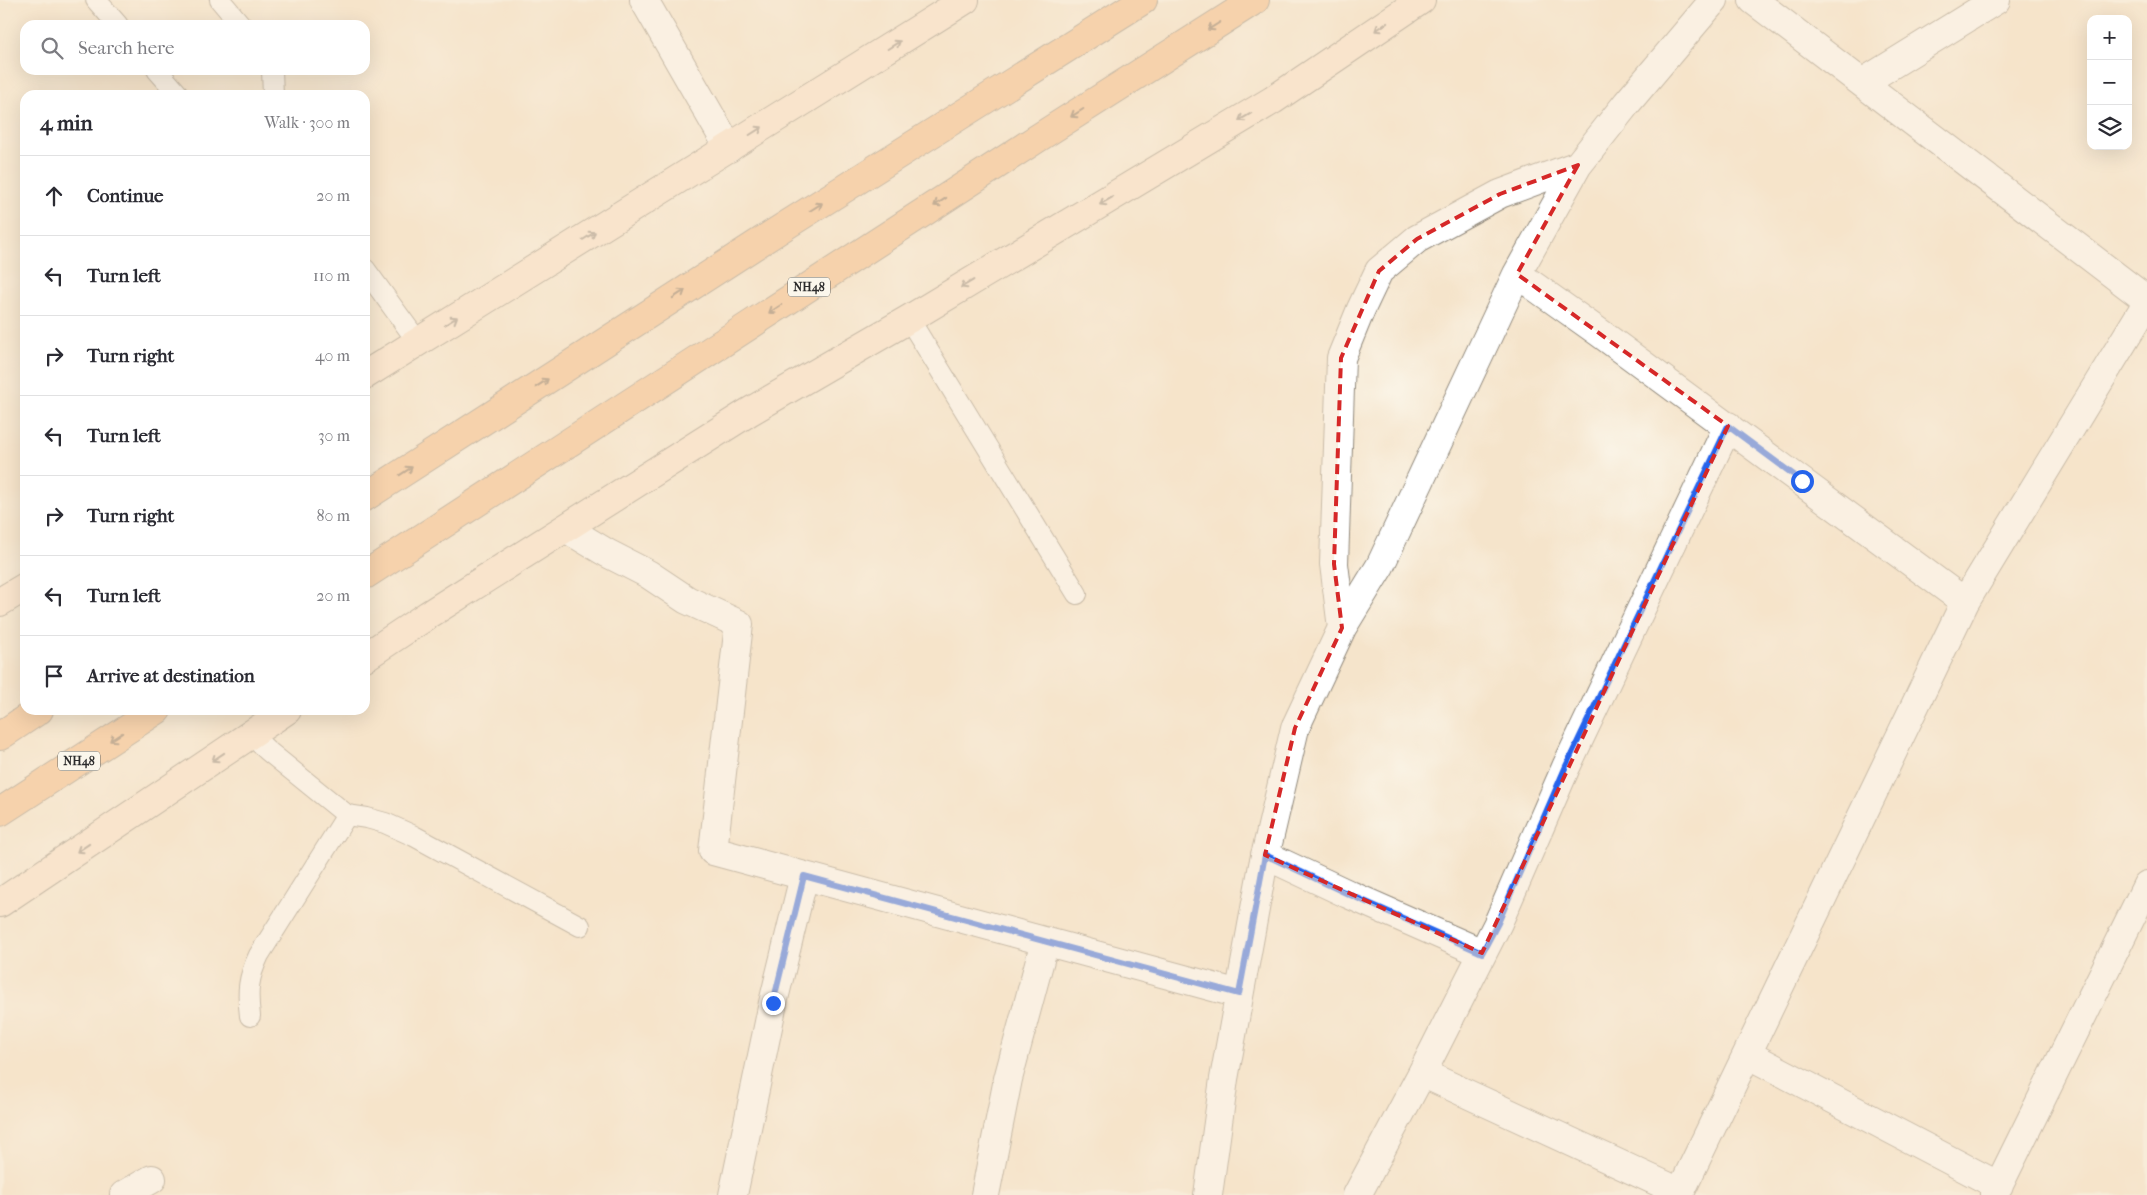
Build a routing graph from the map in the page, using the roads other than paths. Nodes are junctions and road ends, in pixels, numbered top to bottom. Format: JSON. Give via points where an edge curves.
{"nodes":[{"id":1,"x":96,"y":0,"type":"edge"},
{"id":2,"x":220,"y":0,"type":"edge"},
{"id":3,"x":644,"y":0,"type":"edge"},
{"id":4,"x":965,"y":0,"type":"edge"},
{"id":5,"x":1143,"y":0,"type":"edge"},
{"id":6,"x":1255,"y":0,"type":"edge"},
{"id":7,"x":1421,"y":0,"type":"edge"},
{"id":8,"x":1714,"y":0,"type":"edge"},
{"id":9,"x":1753,"y":0,"type":"edge"},
{"id":10,"x":1996,"y":0,"type":"edge"},
{"id":11,"x":114,"y":20,"type":"edge"},
{"id":12,"x":237,"y":20,"type":"edge"},
{"id":13,"x":161,"y":75,"type":"edge"},
{"id":14,"x":272,"y":75,"type":"edge"},
{"id":15,"x":1862,"y":83,"type":"junction"},
{"id":16,"x":175,"y":90,"type":"edge"},
{"id":17,"x":273,"y":90,"type":"edge"},
{"id":18,"x":729,"y":148,"type":"junction"},
{"id":19,"x":1578,"y":166,"type":"junction"},
{"id":20,"x":1517,"y":274,"type":"junction"},
{"id":21,"x":370,"y":276,"type":"edge"},
{"id":22,"x":2147,"y":301,"type":"edge"},
{"id":23,"x":910,"y":319,"type":"junction"},
{"id":24,"x":418,"y":342,"type":"junction"},
{"id":25,"x":370,"y":372,"type":"edge"},
{"id":26,"x":1728,"y":426,"type":"junction"},
{"id":27,"x":370,"y":494,"type":"edge"},
{"id":28,"x":567,"y":529,"type":"junction"},
{"id":29,"x":370,"y":572,"type":"edge"},
{"id":30,"x":20,"y":590,"type":"edge"},
{"id":31,"x":1077,"y":594,"type":"dead end"},
{"id":32,"x":0,"y":602,"type":"edge"},
{"id":33,"x":1966,"y":602,"type":"junction"},
{"id":34,"x":1342,"y":628,"type":"junction"},
{"id":35,"x":370,"y":654,"type":"edge"},
{"id":36,"x":32,"y":715,"type":"edge"},
{"id":37,"x":149,"y":715,"type":"edge"},
{"id":38,"x":280,"y":715,"type":"edge"},
{"id":39,"x":251,"y":734,"type":"junction"},
{"id":40,"x":0,"y":736,"type":"edge"},
{"id":41,"x":0,"y":812,"type":"edge"},
{"id":42,"x":347,"y":814,"type":"junction"},
{"id":43,"x":1265,"y":855,"type":"junction"},
{"id":44,"x":804,"y":876,"type":"junction"},
{"id":45,"x":2147,"y":885,"type":"edge"},
{"id":46,"x":0,"y":903,"type":"edge"},
{"id":47,"x":580,"y":926,"type":"dead end"},
{"id":48,"x":1046,"y":941,"type":"junction"},
{"id":49,"x":1482,"y":953,"type":"junction"},
{"id":50,"x":1239,"y":994,"type":"junction"},
{"id":51,"x":250,"y":1016,"type":"dead end"},
{"id":52,"x":1747,"y":1054,"type":"junction"},
{"id":53,"x":1422,"y":1073,"type":"junction"},
{"id":54,"x":152,"y":1179,"type":"dead end"},
{"id":55,"x":1996,"y":1190,"type":"edge"},
{"id":56,"x":1679,"y":1193,"type":"edge"},
{"id":57,"x":124,"y":1195,"type":"edge"},
{"id":58,"x":733,"y":1195,"type":"edge"},
{"id":59,"x":985,"y":1195,"type":"edge"},
{"id":60,"x":1208,"y":1195,"type":"edge"},
{"id":61,"x":1357,"y":1195,"type":"edge"}],
"edges":[{"from":1,"to":11,"type":"lane"},
{"from":2,"to":12,"type":"lane"},
{"from":3,"to":18,"type":"street"},
{"from":18,"to":4,"type":"main road","one_way":true},
{"from":27,"to":5,"type":"highway","one_way":true},
{"from":6,"to":29,"type":"highway","number":"NH48","one_way":true},
{"from":7,"to":23,"type":"main road","one_way":true,"via":[[1274,100]]},
{"from":8,"to":19,"type":"street"},
{"from":9,"to":15,"type":"street"},
{"from":10,"to":15,"type":"street"},
{"from":13,"to":16,"type":"lane"},
{"from":14,"to":17,"type":"lane"},
{"from":15,"to":22,"type":"street"},
{"from":24,"to":18,"type":"main road","one_way":true},
{"from":19,"to":20,"type":"street"},
{"from":19,"to":34,"type":"street","via":[[1500,194],[1417,239],[1379,271],[1341,358],[1334,564]]},
{"from":20,"to":26,"type":"street"},
{"from":20,"to":34,"type":"street","via":[[1380,566]]},
{"from":21,"to":24,"type":"lane"},
{"from":22,"to":33,"type":"street"},
{"from":23,"to":28,"type":"main road","via":[[750,412]]},
{"from":23,"to":31,"type":"lane"},
{"from":24,"to":25,"type":"main road"},
{"from":26,"to":33,"type":"street"},
{"from":26,"to":49,"type":"street","via":[[1566,766]]},
{"from":28,"to":35,"type":"main road"},
{"from":28,"to":44,"type":"street","via":[[648,574],[687,600],[739,624],[712,851]]},
{"from":30,"to":32,"type":"main road"},
{"from":33,"to":52,"type":"street"},
{"from":34,"to":43,"type":"street","via":[[1295,728]]},
{"from":36,"to":40,"type":"highway"},
{"from":37,"to":41,"type":"highway","number":"NH48","one_way":true},
{"from":38,"to":39,"type":"main road"},
{"from":39,"to":42,"type":"lane","via":[[268,752]]},
{"from":39,"to":46,"type":"main road","one_way":true},
{"from":42,"to":47,"type":"lane","via":[[384,823],[414,836]]},
{"from":42,"to":51,"type":"lane","via":[[259,955],[247,990]]},
{"from":43,"to":49,"type":"street"},
{"from":43,"to":50,"type":"street"},
{"from":44,"to":48,"type":"street"},
{"from":44,"to":58,"type":"street","via":[[773,1003]]},
{"from":45,"to":55,"type":"street"},
{"from":48,"to":50,"type":"street"},
{"from":48,"to":59,"type":"street","via":[[1008,1079]]},
{"from":49,"to":53,"type":"street"},
{"from":50,"to":60,"type":"street"},
{"from":52,"to":55,"type":"street"},
{"from":52,"to":56,"type":"street"},
{"from":53,"to":56,"type":"street"},
{"from":53,"to":61,"type":"street"},
{"from":54,"to":57,"type":"street"}]}
